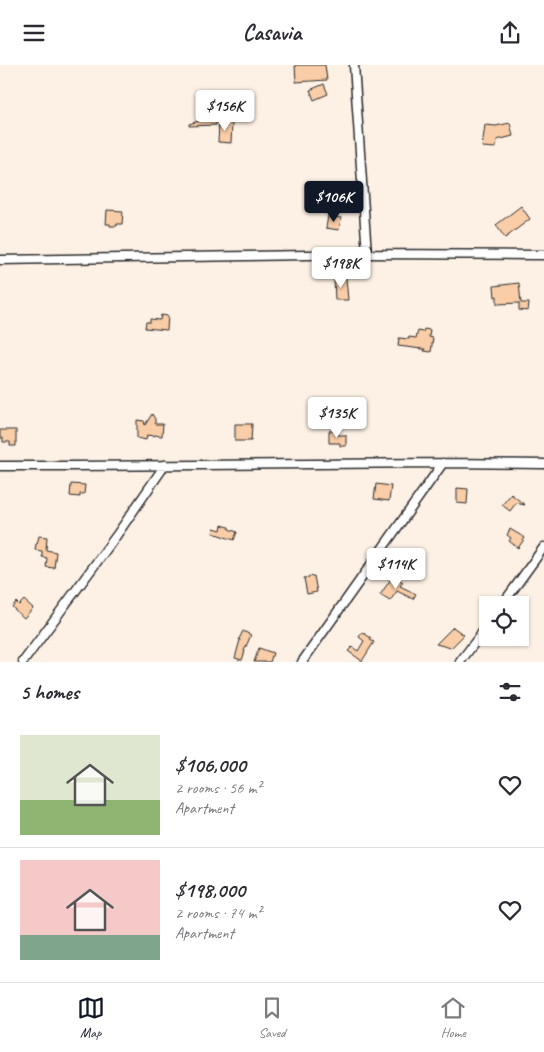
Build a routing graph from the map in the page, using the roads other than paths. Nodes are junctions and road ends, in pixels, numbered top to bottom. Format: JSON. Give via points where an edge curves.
{"nodes":[{"id":1,"x":354,"y":65,"type":"edge"},
{"id":2,"x":367,"y":254,"type":"junction"},
{"id":3,"x":544,"y":255,"type":"edge"},
{"id":4,"x":0,"y":260,"type":"edge"},
{"id":5,"x":443,"y":463,"type":"junction"},
{"id":6,"x":544,"y":464,"type":"edge"},
{"id":7,"x":0,"y":465,"type":"edge"},
{"id":8,"x":165,"y":465,"type":"junction"},
{"id":9,"x":544,"y":547,"type":"edge"},
{"id":10,"x":509,"y":596,"type":"edge"},
{"id":11,"x":479,"y":637,"type":"edge"},
{"id":12,"x":23,"y":662,"type":"edge"},
{"id":13,"x":302,"y":662,"type":"edge"},
{"id":14,"x":460,"y":662,"type":"edge"}],
"edges":[{"from":1,"to":2,"type":"street"},
{"from":2,"to":3,"type":"street"},
{"from":2,"to":4,"type":"street"},
{"from":5,"to":6,"type":"street"},
{"from":5,"to":8,"type":"street"},
{"from":5,"to":13,"type":"street"},
{"from":7,"to":8,"type":"street"},
{"from":8,"to":12,"type":"street"},
{"from":9,"to":10,"type":"street"},
{"from":11,"to":14,"type":"street"}]}
